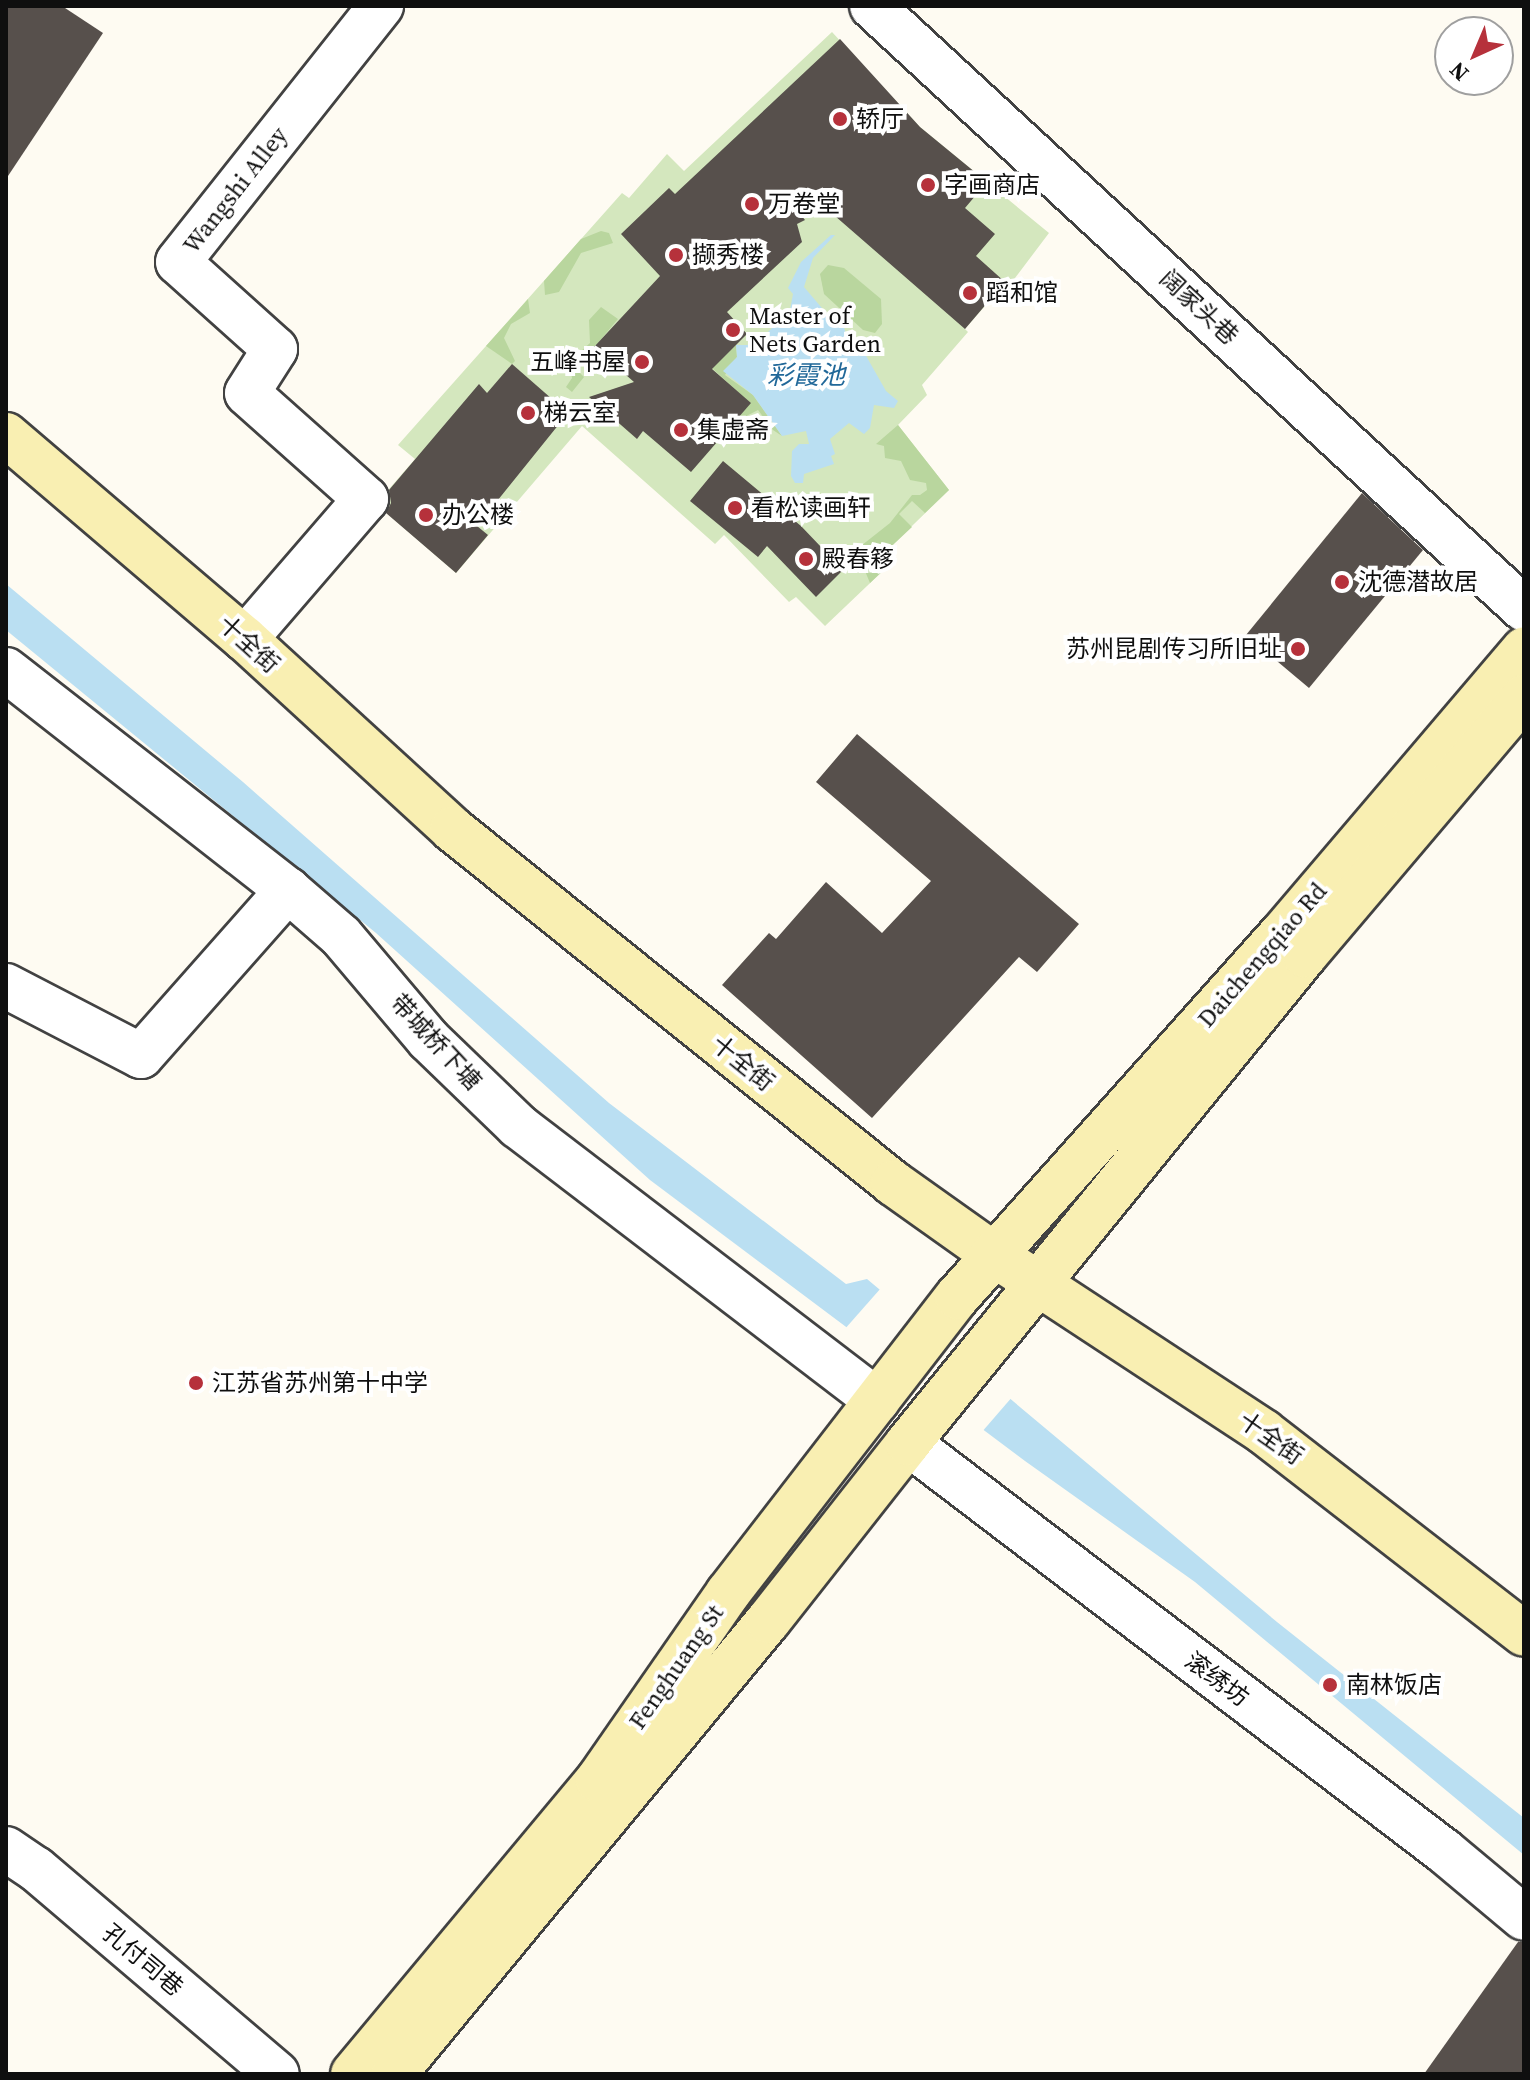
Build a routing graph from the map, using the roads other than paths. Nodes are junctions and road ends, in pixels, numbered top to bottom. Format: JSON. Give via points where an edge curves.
{"nodes":[{"id":1,"x":381,"y":6,"type":"edge"},
{"id":2,"x":872,"y":6,"type":"edge"},
{"id":3,"x":6,"y":435,"type":"edge"},
{"id":4,"x":1524,"y":609,"type":"edge"},
{"id":5,"x":245,"y":639,"type":"junction"},
{"id":6,"x":1524,"y":649,"type":"edge"},
{"id":7,"x":6,"y":670,"type":"edge"},
{"id":8,"x":1524,"y":697,"type":"edge"},
{"id":9,"x":288,"y":890,"type":"junction"},
{"id":10,"x":6,"y":986,"type":"edge"},
{"id":11,"x":993,"y":1254,"type":"junction"},
{"id":12,"x":1040,"y":1285,"type":"junction"},
{"id":13,"x":877,"y":1400,"type":"junction"},
{"id":14,"x":908,"y":1443,"type":"junction"},
{"id":15,"x":1524,"y":1634,"type":"edge"},
{"id":16,"x":6,"y":1849,"type":"edge"},
{"id":17,"x":1524,"y":1918,"type":"edge"},
{"id":18,"x":277,"y":2074,"type":"edge"},
{"id":19,"x":353,"y":2074,"type":"edge"},
{"id":20,"x":394,"y":2074,"type":"edge"}],
"edges":[{"from":1,"to":5,"type":"street","name":"Wangshi Alley","via":[[178,262],[275,349],[247,393],[366,499]]},
{"from":2,"to":4,"type":"street","name":"阔家头巷"},
{"from":3,"to":5,"type":"main road","name":"十全街"},
{"from":5,"to":11,"type":"main road","name":"十全街","via":[[452,829],[893,1183]]},
{"from":6,"to":11,"type":"main road","name":"Daichengqiao Rd","via":[[1281,935]]},
{"from":7,"to":9,"type":"street","name":"带城桥下塘"},
{"from":8,"to":12,"type":"main road","name":"Daichengqiao Rd","via":[[1305,955]]},
{"from":9,"to":10,"type":"street","via":[[141,1056]]},
{"from":9,"to":13,"type":"street","name":"带城桥下塘","via":[[341,936],[429,1040],[518,1126]]},
{"from":11,"to":12,"type":"main road","name":"十全街"},
{"from":11,"to":13,"type":"main road","name":"Fenghuang St"},
{"from":12,"to":14,"type":"main road","name":"Fenghuang St"},
{"from":12,"to":15,"type":"main road","name":"十全街","via":[[1288,1449]]},
{"from":13,"to":19,"type":"main road","name":"Fenghuang St","via":[[728,1593],[598,1780]]},
{"from":14,"to":17,"type":"street","name":"滚绣坊","via":[[1444,1851]]},
{"from":14,"to":20,"type":"main road","name":"Fenghuang St","via":[[759,1633]]},
{"from":16,"to":18,"type":"street","name":"孔付司巷"}]}
